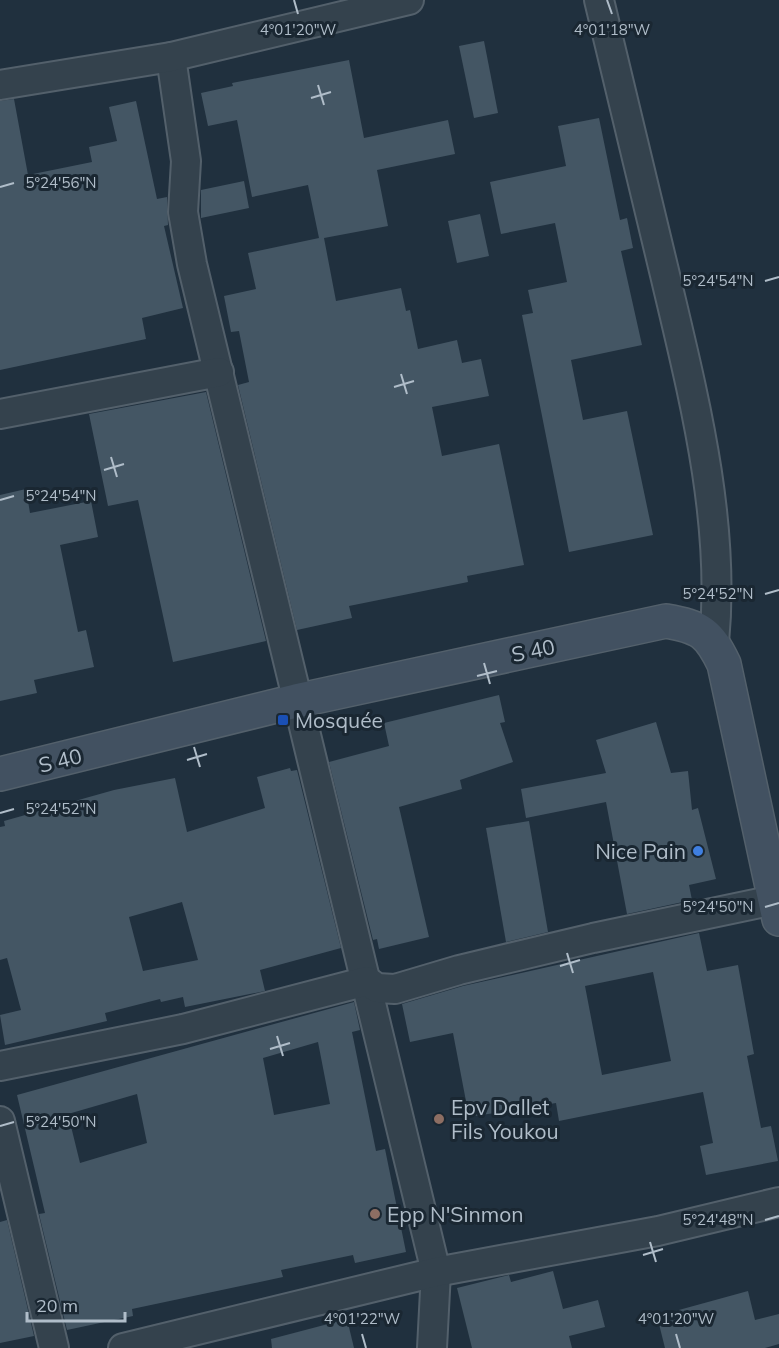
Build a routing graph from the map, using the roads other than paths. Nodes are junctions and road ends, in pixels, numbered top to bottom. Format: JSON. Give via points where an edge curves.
{"nodes":[{"id":1,"x":409,"y":0,"type":"edge"},
{"id":2,"x":599,"y":0,"type":"edge"},
{"id":3,"x":171,"y":57,"type":"junction"},
{"id":4,"x":0,"y":85,"type":"edge"},
{"id":5,"x":219,"y":372,"type":"junction"},
{"id":6,"x":0,"y":414,"type":"edge"},
{"id":7,"x":714,"y":643,"type":"junction"},
{"id":8,"x":296,"y":701,"type":"junction"},
{"id":9,"x":0,"y":774,"type":"edge"},
{"id":10,"x":777,"y":909,"type":"edge"},
{"id":11,"x":367,"y":981,"type":"junction"},
{"id":12,"x":0,"y":1066,"type":"edge"},
{"id":13,"x":0,"y":1121,"type":"edge"},
{"id":14,"x":779,"y":1202,"type":"edge"},
{"id":15,"x":436,"y":1272,"type":"junction"},
{"id":16,"x":54,"y":1348,"type":"edge"},
{"id":17,"x":123,"y":1348,"type":"edge"},
{"id":18,"x":432,"y":1348,"type":"edge"}],
"edges":[{"from":1,"to":3,"type":"street"},
{"from":2,"to":7,"type":"street","via":[[680,337],[708,481],[717,558]]},
{"from":3,"to":4,"type":"street"},
{"from":3,"to":5,"type":"street","via":[[186,161],[183,212]]},
{"from":5,"to":6,"type":"street"},
{"from":5,"to":8,"type":"street"},
{"from":7,"to":8,"type":"street","name":"S 40","via":[[702,631],[666,621]]},
{"from":7,"to":10,"type":"street","via":[[733,699]]},
{"from":8,"to":9,"type":"street","name":"S 40"},
{"from":8,"to":11,"type":"street"},
{"from":10,"to":11,"type":"street","via":[[582,941],[395,989]]},
{"from":11,"to":12,"type":"street","via":[[183,1029]]},
{"from":11,"to":15,"type":"street"},
{"from":13,"to":16,"type":"street"},
{"from":14,"to":15,"type":"street","via":[[657,1231]]},
{"from":15,"to":17,"type":"street"},
{"from":15,"to":18,"type":"street"}]}
